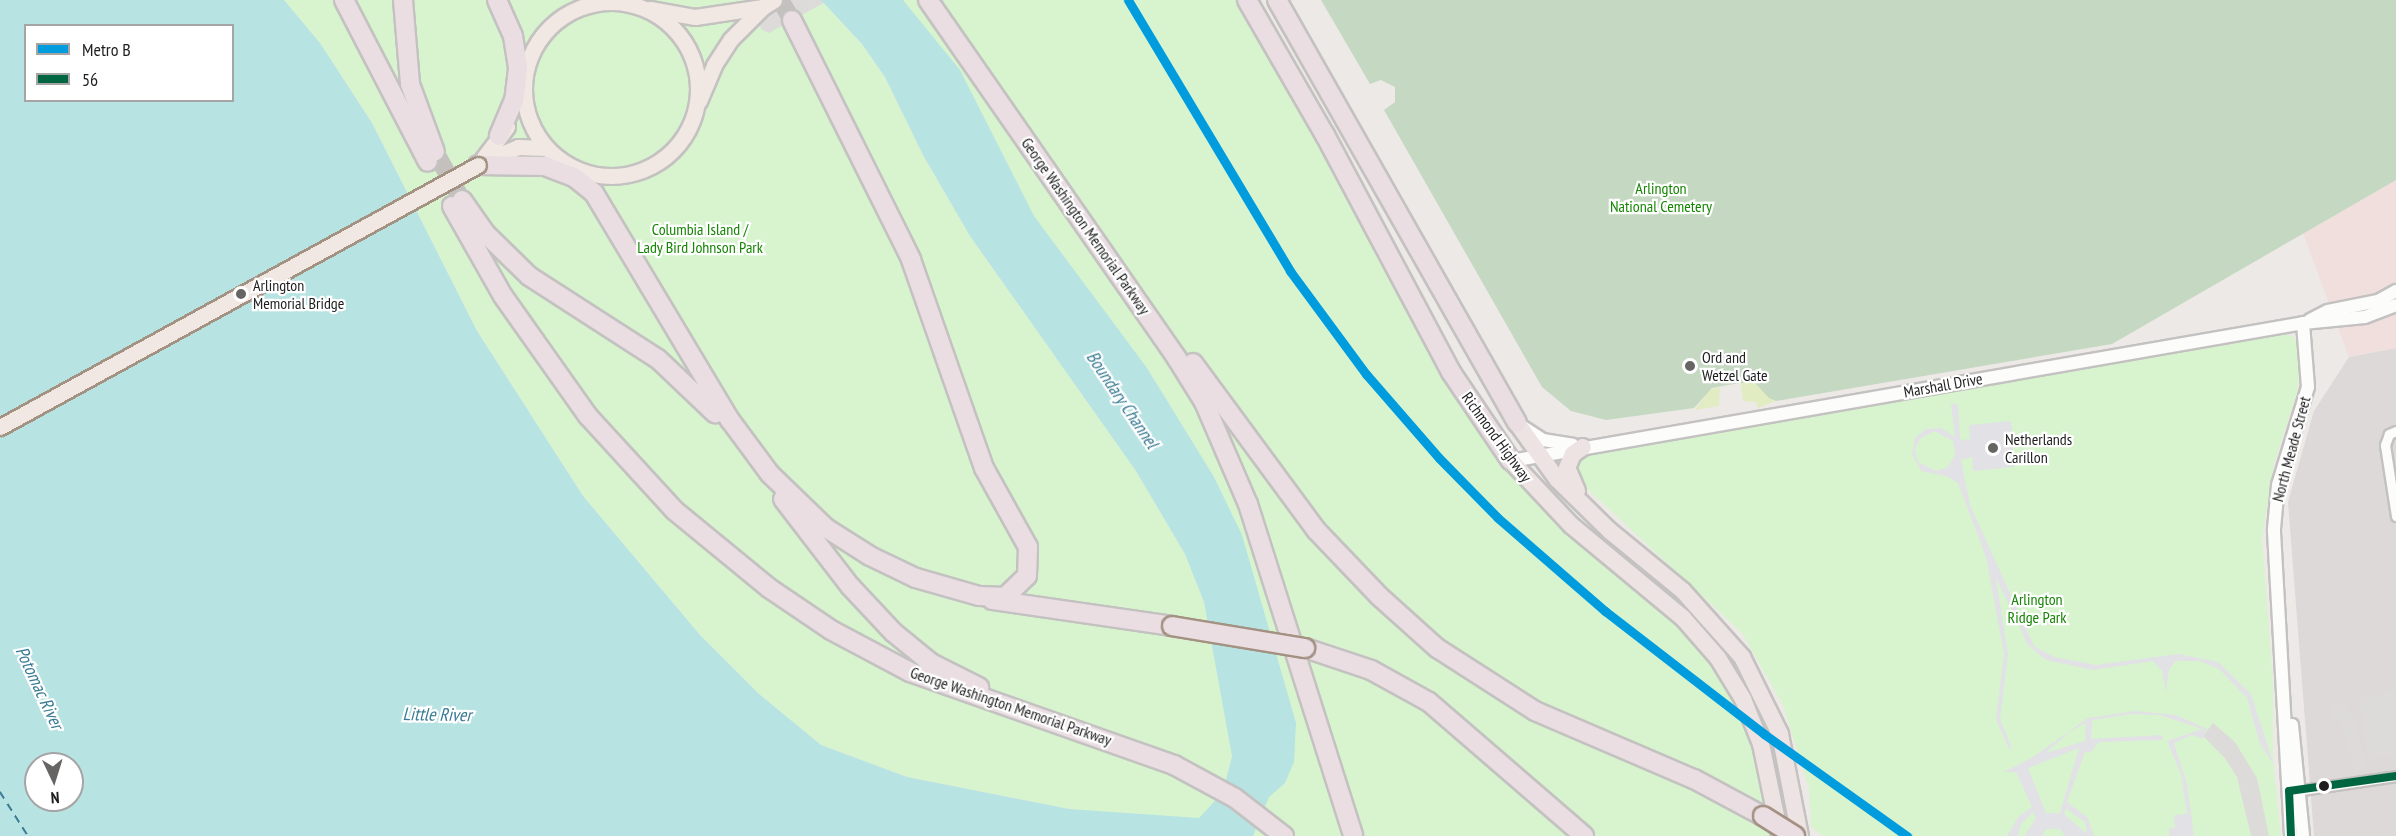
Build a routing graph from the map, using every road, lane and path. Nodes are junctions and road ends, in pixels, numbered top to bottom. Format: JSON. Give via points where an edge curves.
{"nodes":[{"id":1,"x":344,"y":0,"type":"edge"},
{"id":2,"x":403,"y":0,"type":"edge"},
{"id":3,"x":497,"y":0,"type":"edge"},
{"id":4,"x":928,"y":0,"type":"edge"},
{"id":5,"x":1247,"y":0,"type":"edge"},
{"id":6,"x":1277,"y":0,"type":"edge"},
{"id":7,"x":760,"y":8,"type":"edge"},
{"id":8,"x":647,"y":9,"type":"junction"},
{"id":9,"x":792,"y":20,"type":"tunnel mouth"},
{"id":10,"x":531,"y":52,"type":"junction"},
{"id":11,"x":525,"y":83,"type":"junction"},
{"id":12,"x":696,"y":111,"type":"junction"},
{"id":13,"x":499,"y":136,"type":"junction"},
{"id":14,"x":546,"y":147,"type":"junction"},
{"id":15,"x":478,"y":165,"type":"junction"},
{"id":16,"x":578,"y":170,"type":"junction"},
{"id":17,"x":615,"y":223,"type":"junction"},
{"id":18,"x":2396,"y":291,"type":"edge"},
{"id":19,"x":1138,"y":301,"type":"junction"},
{"id":20,"x":2396,"y":305,"type":"edge"},
{"id":21,"x":2303,"y":324,"type":"junction"},
{"id":22,"x":1517,"y":423,"type":"junction"},
{"id":23,"x":0,"y":427,"type":"edge"},
{"id":24,"x":2396,"y":431,"type":"edge"},
{"id":25,"x":1583,"y":447,"type":"junction"},
{"id":26,"x":751,"y":449,"type":"junction"},
{"id":27,"x":1538,"y":455,"type":"junction"},
{"id":28,"x":1511,"y":460,"type":"junction"},
{"id":29,"x":770,"y":474,"type":"junction"},
{"id":30,"x":1592,"y":515,"type":"junction"},
{"id":31,"x":2396,"y":516,"type":"edge"},
{"id":32,"x":979,"y":596,"type":"junction"},
{"id":33,"x":1092,"y":735,"type":"junction"},
{"id":34,"x":2396,"y":776,"type":"edge"},
{"id":35,"x":2294,"y":791,"type":"junction"},
{"id":36,"x":1284,"y":836,"type":"edge"},
{"id":37,"x":1353,"y":836,"type":"edge"},
{"id":38,"x":1584,"y":836,"type":"edge"},
{"id":39,"x":1780,"y":836,"type":"edge"},
{"id":40,"x":1795,"y":836,"type":"edge"},
{"id":41,"x":1800,"y":836,"type":"edge"},
{"id":42,"x":2291,"y":836,"type":"edge"},
{"id":43,"x":2303,"y":836,"type":"edge"}],
"edges":[{"from":1,"to":2,"type":"highway","via":[[433,159],[411,90]]},
{"from":3,"to":10,"type":"highway","via":[[514,19]]},
{"from":3,"to":13,"type":"highway","via":[[513,36],[518,61],[514,100]]},
{"from":4,"to":19,"type":"highway","name":"George Washington Memorial Parkway"},
{"from":5,"to":28,"type":"highway","name":"Richmond Highway","via":[[1325,135],[1451,372]]},
{"from":6,"to":22,"type":"highway","name":"Richmond Highway"},
{"from":7,"to":8,"type":"main road","via":[[695,16]]},
{"from":7,"to":12,"type":"main road","via":[[719,57]]},
{"from":8,"to":10,"type":"main road","via":[[620,2],[585,5],[553,22]]},
{"from":8,"to":12,"type":"main road","via":[[668,26],[687,52],[696,80]]},
{"from":9,"to":32,"type":"highway","via":[[911,259],[984,468],[1028,547],[1029,568],[1017,589],[998,598]]},
{"from":10,"to":11,"type":"main road"},
{"from":11,"to":13,"type":"main road","via":[[518,111]]},
{"from":11,"to":14,"type":"main road","via":[[530,117]]},
{"from":12,"to":16,"type":"main road","via":[[681,144],[654,167],[617,174]]},
{"from":13,"to":15,"type":"main road"},
{"from":14,"to":15,"type":"main road","via":[[518,147]]},
{"from":14,"to":16,"type":"main road"},
{"from":15,"to":17,"type":"highway","via":[[528,163],[566,172],[588,186]]},
{"from":15,"to":23,"type":"main road","bridge":true},
{"from":16,"to":17,"type":"highway","via":[[607,197]]},
{"from":17,"to":26,"type":"highway"},
{"from":18,"to":21,"type":"street","name":"Marshall Drive","via":[[2378,302],[2328,311]]},
{"from":19,"to":37,"type":"highway","name":"George Washington Memorial Parkway","via":[[1204,402],[1239,478]]},
{"from":19,"to":40,"type":"highway","bridge":true,"via":[[1177,340],[1316,530],[1417,631],[1518,703],[1694,779]]},
{"from":20,"to":21,"type":"street","name":"Marshall Drive","via":[[2365,317]]},
{"from":21,"to":25,"type":"street","name":"Marshall Drive"},
{"from":21,"to":35,"type":"street","name":"North Meade Street","via":[[2308,387],[2278,485],[2274,529]]},
{"from":22,"to":25,"type":"street","name":"Marshall Drive","via":[[1543,440]]},
{"from":22,"to":27,"type":"highway","name":"Richmond Highway"},
{"from":24,"to":31,"type":"street","via":[[2386,438]]},
{"from":25,"to":27,"type":"street","name":"Marshall Drive"},
{"from":25,"to":30,"type":"highway","via":[[1572,456],[1567,473]]},
{"from":26,"to":29,"type":"highway"},
{"from":26,"to":33,"type":"highway","name":"George Washington Memorial Parkway","via":[[670,368],[529,276],[457,203],[502,296],[577,402],[656,492],[731,559],[808,616],[889,663],[958,691]]},
{"from":27,"to":28,"type":"street","name":"Marshall Drive"},
{"from":27,"to":30,"type":"highway","name":"Richmond Highway"},
{"from":28,"to":39,"type":"highway","name":"Richmond Highway","via":[[1571,525],[1683,618],[1718,658],[1743,699],[1761,744]]},
{"from":29,"to":32,"type":"highway","via":[[812,516],[863,552],[916,578]]},
{"from":29,"to":33,"type":"highway","via":[[786,506],[828,559],[878,619],[906,644],[958,677]]},
{"from":30,"to":41,"type":"highway","name":"Richmond Highway","via":[[1683,591],[1742,657],[1780,734]]},
{"from":32,"to":38,"type":"highway","bridge":true,"via":[[1040,610],[1305,648],[1371,670],[1429,702]]},
{"from":33,"to":36,"type":"highway","name":"George Washington Memorial Parkway","via":[[1155,757],[1218,787]]},
{"from":34,"to":35,"type":"street"},
{"from":35,"to":42,"type":"street","name":"North Meade Street"},
{"from":35,"to":43,"type":"street","name":"North Meade Street"}]}
